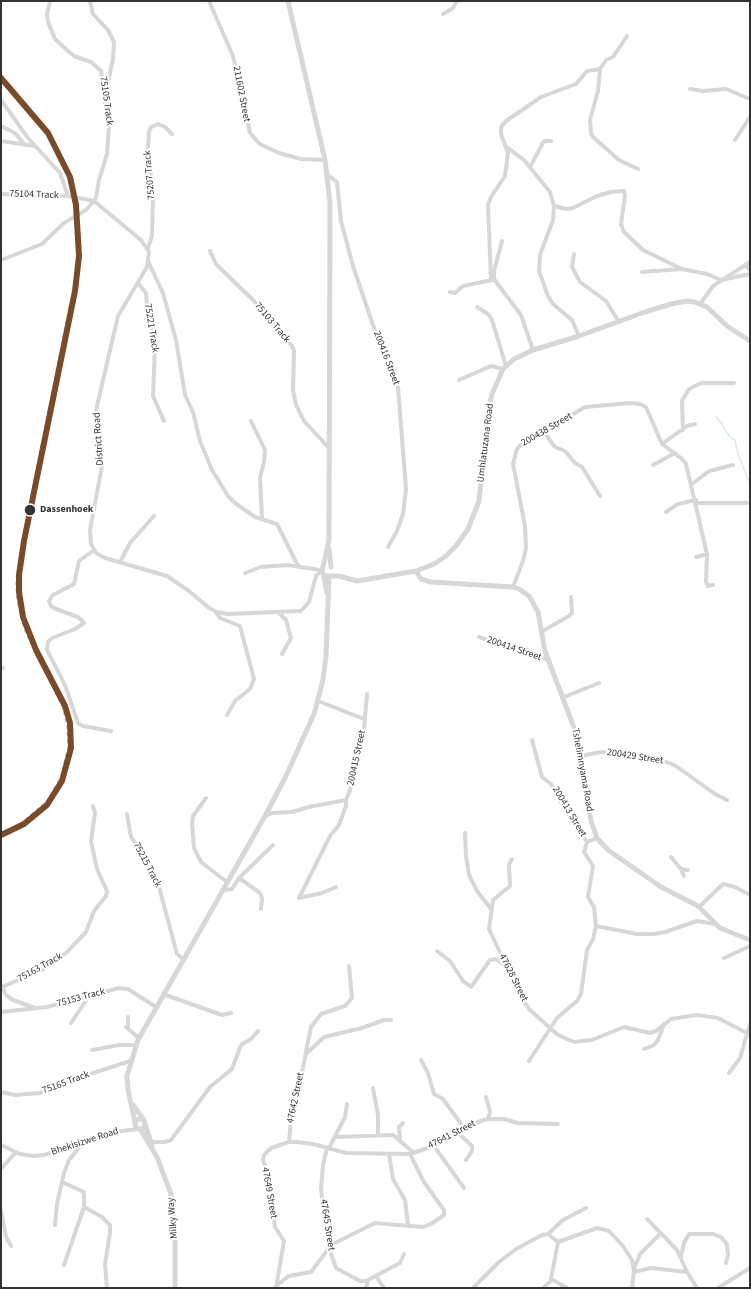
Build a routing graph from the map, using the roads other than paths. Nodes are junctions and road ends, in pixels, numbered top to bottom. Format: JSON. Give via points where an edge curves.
{"nodes":[{"id":1,"x":50,"y":1,"type":"edge"},
{"id":2,"x":90,"y":1,"type":"edge"},
{"id":3,"x":210,"y":1,"type":"edge"},
{"id":4,"x":288,"y":1,"type":"edge"},
{"id":5,"x":457,"y":1,"type":"edge"},
{"id":6,"x":443,"y":14,"type":"dead end"},
{"id":7,"x":627,"y":36,"type":"dead end"},
{"id":8,"x":600,"y":69,"type":"junction"},
{"id":9,"x":690,"y":89,"type":"dead end"},
{"id":10,"x":105,"y":95,"type":"junction"},
{"id":11,"x":750,"y":99,"type":"edge"},
{"id":12,"x":1,"y":100,"type":"edge"},
{"id":13,"x":750,"y":117,"type":"edge"},
{"id":14,"x":1,"y":126,"type":"edge"},
{"id":15,"x":172,"y":134,"type":"dead end"},
{"id":16,"x":735,"y":140,"type":"dead end"},
{"id":17,"x":1,"y":141,"type":"edge"},
{"id":18,"x":551,"y":141,"type":"dead end"},
{"id":19,"x":25,"y":145,"type":"junction"},
{"id":20,"x":35,"y":146,"type":"junction"},
{"id":21,"x":508,"y":148,"type":"junction"},
{"id":22,"x":325,"y":160,"type":"junction"},
{"id":23,"x":530,"y":167,"type":"junction"},
{"id":24,"x":638,"y":169,"type":"dead end"},
{"id":25,"x":328,"y":175,"type":"junction"},
{"id":26,"x":1,"y":194,"type":"edge"},
{"id":27,"x":68,"y":196,"type":"junction"},
{"id":28,"x":94,"y":201,"type":"junction"},
{"id":29,"x":554,"y":206,"type":"junction"},
{"id":30,"x":502,"y":241,"type":"dead end"},
{"id":31,"x":148,"y":248,"type":"junction"},
{"id":32,"x":210,"y":250,"type":"dead end"},
{"id":33,"x":574,"y":254,"type":"dead end"},
{"id":34,"x":1,"y":260,"type":"edge"},
{"id":35,"x":148,"y":261,"type":"junction"},
{"id":36,"x":750,"y":262,"type":"edge"},
{"id":37,"x":746,"y":266,"type":"junction"},
{"id":38,"x":682,"y":269,"type":"junction"},
{"id":39,"x":750,"y":270,"type":"edge"},
{"id":40,"x":642,"y":272,"type":"dead end"},
{"id":41,"x":750,"y":274,"type":"edge"},
{"id":42,"x":493,"y":280,"type":"junction"},
{"id":43,"x":721,"y":280,"type":"junction"},
{"id":44,"x":138,"y":282,"type":"junction"},
{"id":45,"x":450,"y":292,"type":"dead end"},
{"id":46,"x":700,"y":304,"type":"junction"},
{"id":47,"x":477,"y":307,"type":"dead end"},
{"id":48,"x":619,"y":322,"type":"junction"},
{"id":49,"x":579,"y":336,"type":"junction"},
{"id":50,"x":750,"y":341,"type":"edge"},
{"id":51,"x":533,"y":350,"type":"junction"},
{"id":52,"x":504,"y":368,"type":"junction"},
{"id":53,"x":459,"y":380,"type":"dead end"},
{"id":54,"x":734,"y":384,"type":"dead end"},
{"id":55,"x":164,"y":421,"type":"dead end"},
{"id":56,"x":251,"y":421,"type":"dead end"},
{"id":57,"x":695,"y":424,"type":"dead end"},
{"id":58,"x":683,"y":430,"type":"junction"},
{"id":59,"x":544,"y":432,"type":"junction"},
{"id":60,"x":662,"y":444,"type":"junction"},
{"id":61,"x":328,"y":447,"type":"junction"},
{"id":62,"x":675,"y":453,"type":"junction"},
{"id":63,"x":653,"y":465,"type":"dead end"},
{"id":64,"x":733,"y":466,"type":"dead end"},
{"id":65,"x":692,"y":484,"type":"junction"},
{"id":66,"x":600,"y":496,"type":"dead end"},
{"id":67,"x":696,"y":502,"type":"junction"},
{"id":68,"x":747,"y":503,"type":"dead end"},
{"id":69,"x":666,"y":512,"type":"dead end"},
{"id":70,"x":154,"y":516,"type":"dead end"},
{"id":71,"x":262,"y":519,"type":"junction"},
{"id":72,"x":328,"y":546,"type":"junction"},
{"id":73,"x":388,"y":547,"type":"dead end"},
{"id":74,"x":94,"y":550,"type":"junction"},
{"id":75,"x":706,"y":554,"type":"junction"},
{"id":76,"x":696,"y":558,"type":"dead end"},
{"id":77,"x":120,"y":562,"type":"junction"},
{"id":78,"x":298,"y":566,"type":"junction"},
{"id":79,"x":332,"y":568,"type":"junction"},
{"id":80,"x":322,"y":569,"type":"junction"},
{"id":81,"x":416,"y":571,"type":"junction"},
{"id":82,"x":245,"y":573,"type":"dead end"},
{"id":83,"x":327,"y":576,"type":"junction"},
{"id":84,"x":343,"y":577,"type":"junction"},
{"id":85,"x":315,"y":580,"type":"junction"},
{"id":86,"x":713,"y":585,"type":"dead end"},
{"id":87,"x":514,"y":587,"type":"junction"},
{"id":88,"x":571,"y":597,"type":"dead end"},
{"id":89,"x":215,"y":611,"type":"junction"},
{"id":90,"x":278,"y":611,"type":"junction"},
{"id":91,"x":541,"y":632,"type":"junction"},
{"id":92,"x":479,"y":637,"type":"dead end"},
{"id":93,"x":282,"y":654,"type":"dead end"},
{"id":94,"x":548,"y":660,"type":"junction"},
{"id":95,"x":599,"y":683,"type":"dead end"},
{"id":96,"x":367,"y":694,"type":"dead end"},
{"id":97,"x":564,"y":697,"type":"junction"},
{"id":98,"x":318,"y":701,"type":"junction"},
{"id":99,"x":227,"y":715,"type":"dead end"},
{"id":100,"x":364,"y":719,"type":"junction"},
{"id":101,"x":111,"y":731,"type":"dead end"},
{"id":102,"x":532,"y":740,"type":"dead end"},
{"id":103,"x":580,"y":756,"type":"junction"},
{"id":104,"x":206,"y":798,"type":"dead end"},
{"id":105,"x":346,"y":800,"type":"junction"},
{"id":106,"x":727,"y":800,"type":"dead end"},
{"id":107,"x":93,"y":806,"type":"dead end"},
{"id":108,"x":127,"y":814,"type":"dead end"},
{"id":109,"x":265,"y":816,"type":"junction"},
{"id":110,"x":465,"y":833,"type":"dead end"},
{"id":111,"x":597,"y":838,"type":"junction"},
{"id":112,"x":587,"y":842,"type":"junction"},
{"id":113,"x":273,"y":845,"type":"dead end"},
{"id":114,"x":671,"y":857,"type":"dead end"},
{"id":115,"x":512,"y":859,"type":"dead end"},
{"id":116,"x":681,"y":869,"type":"junction"},
{"id":117,"x":688,"y":870,"type":"dead end"},
{"id":118,"x":684,"y":876,"type":"dead end"},
{"id":119,"x":239,"y":878,"type":"junction"},
{"id":120,"x":227,"y":882,"type":"junction"},
{"id":121,"x":336,"y":887,"type":"dead end"},
{"id":122,"x":222,"y":890,"type":"junction"},
{"id":123,"x":750,"y":895,"type":"edge"},
{"id":124,"x":699,"y":907,"type":"junction"},
{"id":125,"x":261,"y":909,"type":"dead end"},
{"id":126,"x":492,"y":909,"type":"junction"},
{"id":127,"x":715,"y":924,"type":"junction"},
{"id":128,"x":596,"y":926,"type":"junction"},
{"id":129,"x":750,"y":940,"type":"edge"},
{"id":130,"x":750,"y":946,"type":"edge"},
{"id":131,"x":437,"y":951,"type":"dead end"},
{"id":132,"x":724,"y":958,"type":"dead end"},
{"id":133,"x":183,"y":959,"type":"junction"},
{"id":134,"x":349,"y":966,"type":"dead end"},
{"id":135,"x":506,"y":966,"type":"junction"},
{"id":136,"x":1,"y":986,"type":"edge"},
{"id":137,"x":163,"y":994,"type":"junction"},
{"id":138,"x":89,"y":996,"type":"junction"},
{"id":139,"x":156,"y":1007,"type":"junction"},
{"id":140,"x":38,"y":1008,"type":"junction"},
{"id":141,"x":1,"y":1012,"type":"edge"},
{"id":142,"x":231,"y":1013,"type":"dead end"},
{"id":143,"x":128,"y":1017,"type":"dead end"},
{"id":144,"x":391,"y":1020,"type":"dead end"},
{"id":145,"x":71,"y":1023,"type":"dead end"},
{"id":146,"x":664,"y":1024,"type":"junction"},
{"id":147,"x":750,"y":1024,"type":"edge"},
{"id":148,"x":550,"y":1028,"type":"junction"},
{"id":149,"x":258,"y":1031,"type":"dead end"},
{"id":150,"x":747,"y":1033,"type":"junction"},
{"id":151,"x":139,"y":1038,"type":"junction"},
{"id":152,"x":136,"y":1045,"type":"junction"},
{"id":153,"x":644,"y":1049,"type":"dead end"},
{"id":154,"x":92,"y":1050,"type":"dead end"},
{"id":155,"x":306,"y":1055,"type":"junction"},
{"id":156,"x":421,"y":1060,"type":"dead end"},
{"id":157,"x":130,"y":1061,"type":"junction"},
{"id":158,"x":529,"y":1061,"type":"dead end"},
{"id":159,"x":729,"y":1073,"type":"dead end"},
{"id":160,"x":373,"y":1088,"type":"dead end"},
{"id":161,"x":1,"y":1092,"type":"edge"},
{"id":162,"x":486,"y":1097,"type":"dead end"},
{"id":163,"x":131,"y":1103,"type":"junction"},
{"id":164,"x":347,"y":1104,"type":"dead end"},
{"id":165,"x":490,"y":1119,"type":"junction"},
{"id":166,"x":144,"y":1122,"type":"junction"},
{"id":167,"x":135,"y":1123,"type":"junction"},
{"id":168,"x":404,"y":1123,"type":"dead end"},
{"id":169,"x":558,"y":1124,"type":"dead end"},
{"id":170,"x":464,"y":1128,"type":"junction"},
{"id":171,"x":139,"y":1129,"type":"junction"},
{"id":172,"x":124,"y":1130,"type":"junction"},
{"id":173,"x":457,"y":1132,"type":"junction"},
{"id":174,"x":378,"y":1135,"type":"junction"},
{"id":175,"x":336,"y":1137,"type":"junction"},
{"id":176,"x":400,"y":1141,"type":"junction"},
{"id":177,"x":151,"y":1142,"type":"junction"},
{"id":178,"x":289,"y":1142,"type":"junction"},
{"id":179,"x":82,"y":1143,"type":"junction"},
{"id":180,"x":1,"y":1145,"type":"edge"},
{"id":181,"x":434,"y":1146,"type":"junction"},
{"id":182,"x":328,"y":1148,"type":"junction"},
{"id":183,"x":16,"y":1152,"type":"junction"},
{"id":184,"x":154,"y":1152,"type":"junction"},
{"id":185,"x":412,"y":1153,"type":"junction"},
{"id":186,"x":390,"y":1154,"type":"junction"},
{"id":187,"x":466,"y":1160,"type":"dead end"},
{"id":188,"x":1,"y":1169,"type":"edge"},
{"id":189,"x":62,"y":1182,"type":"junction"},
{"id":190,"x":464,"y":1188,"type":"dead end"},
{"id":191,"x":84,"y":1207,"type":"junction"},
{"id":192,"x":586,"y":1208,"type":"dead end"},
{"id":193,"x":1,"y":1210,"type":"edge"},
{"id":194,"x":646,"y":1219,"type":"dead end"},
{"id":195,"x":408,"y":1224,"type":"junction"},
{"id":196,"x":56,"y":1225,"type":"dead end"},
{"id":197,"x":661,"y":1233,"type":"junction"},
{"id":198,"x":548,"y":1234,"type":"junction"},
{"id":199,"x":558,"y":1242,"type":"junction"},
{"id":200,"x":11,"y":1246,"type":"dead end"},
{"id":201,"x":329,"y":1247,"type":"junction"},
{"id":202,"x":404,"y":1254,"type":"dead end"},
{"id":203,"x":681,"y":1256,"type":"junction"},
{"id":204,"x":726,"y":1264,"type":"dead end"},
{"id":205,"x":64,"y":1265,"type":"dead end"},
{"id":206,"x":750,"y":1268,"type":"edge"},
{"id":207,"x":634,"y":1271,"type":"junction"},
{"id":208,"x":687,"y":1272,"type":"junction"},
{"id":209,"x":376,"y":1276,"type":"junction"},
{"id":210,"x":552,"y":1280,"type":"junction"},
{"id":211,"x":368,"y":1281,"type":"junction"},
{"id":212,"x":276,"y":1287,"type":"edge"},
{"id":213,"x":107,"y":1288,"type":"edge"},
{"id":214,"x":175,"y":1288,"type":"edge"},
{"id":215,"x":366,"y":1288,"type":"edge"},
{"id":216,"x":384,"y":1288,"type":"edge"},
{"id":217,"x":473,"y":1288,"type":"edge"},
{"id":218,"x":543,"y":1288,"type":"edge"},
{"id":219,"x":567,"y":1288,"type":"edge"},
{"id":220,"x":632,"y":1288,"type":"edge"},
{"id":221,"x":697,"y":1288,"type":"edge"},
{"id":222,"x":718,"y":1288,"type":"edge"}],
"edges":[{"from":1,"to":10,"type":"street","name":"75105 Track","via":[[48,22],[55,39],[74,56],[98,66],[103,76]]},
{"from":2,"to":10,"type":"street","via":[[93,14],[108,30],[114,42]]},
{"from":3,"to":22,"type":"street","name":"211602 Street","via":[[233,56],[246,122],[253,138],[279,154],[301,159]]},
{"from":4,"to":22,"type":"street"},
{"from":5,"to":6,"type":"street","via":[[453,8]]},
{"from":7,"to":8,"type":"street","via":[[613,57],[606,60]]},
{"from":8,"to":21,"type":"street","via":[[587,71],[576,84],[541,97],[506,121],[501,134]]},
{"from":8,"to":24,"type":"street","via":[[598,91],[590,120],[591,133],[619,160]]},
{"from":9,"to":11,"type":"street","via":[[726,89]]},
{"from":10,"to":28,"type":"street","name":"75105 Track","via":[[110,135]]},
{"from":12,"to":20,"type":"street"},
{"from":13,"to":16,"type":"street"},
{"from":14,"to":19,"type":"street","via":[[15,133]]},
{"from":15,"to":31,"type":"street","name":"75207 Track","via":[[158,124],[151,127],[148,132],[153,197],[152,236]]},
{"from":17,"to":19,"type":"street"},
{"from":18,"to":23,"type":"street","via":[[544,142]]},
{"from":19,"to":20,"type":"street"},
{"from":20,"to":27,"type":"street","via":[[60,173]]},
{"from":21,"to":23,"type":"street"},
{"from":21,"to":42,"type":"street","via":[[505,176],[488,204]]},
{"from":22,"to":25,"type":"street"},
{"from":23,"to":29,"type":"street","via":[[547,186]]},
{"from":25,"to":61,"type":"street"},
{"from":25,"to":73,"type":"street","name":"200416 Street","via":[[337,182],[341,221],[353,266],[398,387],[406,489],[403,514]]},
{"from":26,"to":27,"type":"street","name":"75104 Track"},
{"from":27,"to":28,"type":"street"},
{"from":28,"to":31,"type":"street"},
{"from":28,"to":34,"type":"street","via":[[86,210],[64,223],[42,244]]},
{"from":29,"to":38,"type":"street","via":[[573,208],[587,199],[622,190],[625,192],[621,224],[624,232],[643,250]]},
{"from":29,"to":49,"type":"street","via":[[553,220],[540,255],[539,271],[548,296],[553,304],[572,320]]},
{"from":30,"to":42,"type":"street"},
{"from":31,"to":35,"type":"street","name":"District Road"},
{"from":32,"to":61,"type":"street","name":"75103 Track","via":[[219,267],[253,300],[292,346],[296,406],[301,418]]},
{"from":33,"to":48,"type":"street","via":[[572,267],[580,282],[606,301]]},
{"from":35,"to":44,"type":"street","name":"District Road"},
{"from":35,"to":71,"type":"street","via":[[163,293],[176,340],[185,395],[204,453],[228,496],[250,514]]},
{"from":36,"to":37,"type":"street"},
{"from":37,"to":39,"type":"street"},
{"from":37,"to":43,"type":"street"},
{"from":38,"to":40,"type":"street"},
{"from":38,"to":43,"type":"street"},
{"from":41,"to":43,"type":"street"},
{"from":42,"to":45,"type":"street","via":[[463,286],[455,293]]},
{"from":42,"to":51,"type":"street","via":[[521,315]]},
{"from":43,"to":46,"type":"street","via":[[713,286]]},
{"from":44,"to":55,"type":"street","name":"75221 Track","via":[[146,296],[154,341],[153,396]]},
{"from":44,"to":74,"type":"street","name":"District Road","via":[[118,316],[97,406],[102,458],[90,530],[90,543]]},
{"from":46,"to":48,"type":"street","via":[[687,301],[671,304]]},
{"from":46,"to":50,"type":"street"},
{"from":47,"to":52,"type":"street","via":[[492,320]]},
{"from":48,"to":49,"type":"street"},
{"from":49,"to":51,"type":"street"},
{"from":51,"to":52,"type":"street","via":[[514,359]]},
{"from":52,"to":53,"type":"street","via":[[491,366]]},
{"from":52,"to":81,"type":"street","name":"Umhlatuzana Road","via":[[489,407],[482,484],[473,518],[456,546],[446,556]]},
{"from":54,"to":58,"type":"street","via":[[701,383],[689,389],[682,401]]},
{"from":56,"to":71,"type":"street","via":[[265,450],[260,477]]},
{"from":57,"to":58,"type":"street"},
{"from":58,"to":60,"type":"street"},
{"from":59,"to":60,"type":"street","name":"200438 Street","via":[[589,406],[640,404],[646,407],[655,433]]},
{"from":59,"to":66,"type":"street","via":[[555,447],[565,450],[582,468]]},
{"from":59,"to":87,"type":"street","name":"200438 Street","via":[[524,441],[514,455],[513,464],[525,526],[526,548]]},
{"from":60,"to":62,"type":"street"},
{"from":61,"to":72,"type":"street"},
{"from":62,"to":63,"type":"street"},
{"from":62,"to":65,"type":"street","via":[[686,464]]},
{"from":64,"to":65,"type":"street","via":[[710,471]]},
{"from":65,"to":67,"type":"street"},
{"from":67,"to":68,"type":"street"},
{"from":67,"to":69,"type":"street","via":[[678,504]]},
{"from":67,"to":75,"type":"street"},
{"from":70,"to":77,"type":"street","via":[[130,543]]},
{"from":71,"to":78,"type":"street","via":[[278,525]]},
{"from":72,"to":79,"type":"street"},
{"from":72,"to":80,"type":"street"},
{"from":74,"to":77,"type":"street","via":[[100,556]]},
{"from":74,"to":101,"type":"street","via":[[79,561],[74,584],[53,595],[49,601],[56,609],[84,621],[80,626],[52,638],[47,647],[48,654],[65,685],[78,723]]},
{"from":75,"to":76,"type":"street"},
{"from":75,"to":86,"type":"street","via":[[706,582],[708,586]]},
{"from":77,"to":89,"type":"street","via":[[167,576]]},
{"from":78,"to":80,"type":"street"},
{"from":78,"to":82,"type":"street","via":[[261,566]]},
{"from":79,"to":80,"type":"street"},
{"from":79,"to":83,"type":"street","via":[[333,573]]},
{"from":79,"to":84,"type":"street","name":"Umhlatuzana Road"},
{"from":80,"to":83,"type":"street"},
{"from":80,"to":85,"type":"street"},
{"from":81,"to":84,"type":"street","name":"Umhlatuzana Road","via":[[358,581]]},
{"from":81,"to":87,"type":"street","via":[[421,579],[431,582]]},
{"from":83,"to":84,"type":"street","name":"Umhlatuzana Road"},
{"from":83,"to":85,"type":"street"},
{"from":83,"to":98,"type":"street","name":"Milky Way","via":[[326,656]]},
{"from":85,"to":90,"type":"street","via":[[309,602],[304,609],[294,612]]},
{"from":87,"to":91,"type":"street","name":"Tshelimnyama Road","via":[[532,600],[538,612]]},
{"from":88,"to":91,"type":"street","via":[[572,613]]},
{"from":89,"to":90,"type":"street","via":[[228,614]]},
{"from":89,"to":99,"type":"street","via":[[220,618],[240,626],[254,679],[250,689],[235,701]]},
{"from":90,"to":93,"type":"street","via":[[286,620],[291,638]]},
{"from":91,"to":94,"type":"street","name":"Tshelimnyama Road"},
{"from":92,"to":94,"type":"street","name":"200414 Street"},
{"from":94,"to":97,"type":"street","name":"Tshelimnyama Road"},
{"from":95,"to":97,"type":"street"},
{"from":96,"to":100,"type":"street","name":"200415 Street"},
{"from":97,"to":103,"type":"street","name":"Tshelimnyama Road","via":[[576,733]]},
{"from":98,"to":100,"type":"street"},
{"from":98,"to":109,"type":"street","name":"Milky Way","via":[[302,743]]},
{"from":100,"to":105,"type":"street","name":"200415 Street","via":[[364,729]]},
{"from":102,"to":112,"type":"street","name":"200413 Street","via":[[542,777],[551,784]]},
{"from":103,"to":106,"type":"street","name":"200429 Street","via":[[601,752],[632,754],[662,760],[676,766]]},
{"from":103,"to":111,"type":"street","name":"Tshelimnyama Road","via":[[591,821]]},
{"from":104,"to":120,"type":"street","via":[[194,816],[192,824],[194,848],[201,862]]},
{"from":105,"to":109,"type":"street"},
{"from":105,"to":121,"type":"street","name":"200415 Street","via":[[339,825],[330,836],[299,898]]},
{"from":107,"to":136,"type":"street","name":"75163 Track","via":[[91,841],[97,869],[107,891],[106,896],[94,911],[88,928],[60,958],[35,973]]},
{"from":108,"to":133,"type":"street","name":"75215 Track","via":[[131,837],[160,887],[177,954]]},
{"from":109,"to":120,"type":"street","name":"Milky Way"},
{"from":110,"to":126,"type":"street","via":[[469,875],[477,891]]},
{"from":111,"to":112,"type":"street"},
{"from":111,"to":124,"type":"street","name":"Tshelimnyama Road","via":[[608,850],[661,887]]},
{"from":112,"to":128,"type":"street","via":[[584,852],[593,866],[588,897],[595,912]]},
{"from":113,"to":119,"type":"street"},
{"from":114,"to":116,"type":"street"},
{"from":115,"to":126,"type":"street","name":"47628 Street","via":[[509,867],[509,888],[495,896]]},
{"from":116,"to":117,"type":"street"},
{"from":116,"to":118,"type":"street"},
{"from":119,"to":122,"type":"street","via":[[230,890]]},
{"from":119,"to":125,"type":"street","via":[[260,893]]},
{"from":120,"to":122,"type":"street","name":"Milky Way"},
{"from":122,"to":133,"type":"street","name":"Milky Way"},
{"from":123,"to":124,"type":"street","via":[[724,884]]},
{"from":124,"to":127,"type":"street","name":"Tshelimnyama Road"},
{"from":126,"to":135,"type":"street","name":"47628 Street","via":[[489,929]]},
{"from":127,"to":128,"type":"street","via":[[697,921],[665,932],[648,934]]},
{"from":127,"to":129,"type":"street","name":"Tshelimnyama Road"},
{"from":128,"to":148,"type":"street","via":[[587,950],[581,994]]},
{"from":130,"to":132,"type":"street"},
{"from":131,"to":135,"type":"street","via":[[450,961],[471,987],[490,960],[496,959]]},
{"from":133,"to":137,"type":"street","name":"Milky Way"},
{"from":134,"to":155,"type":"street","name":"47642 Street","via":[[352,998],[345,1006],[321,1014],[313,1023]]},
{"from":135,"to":148,"type":"street","name":"47628 Street","via":[[529,1009]]},
{"from":136,"to":140,"type":"street","name":"75163 Track","via":[[6,995],[13,1000]]},
{"from":137,"to":139,"type":"street","name":"Milky Way"},
{"from":137,"to":142,"type":"street","via":[[218,1014]]},
{"from":138,"to":139,"type":"street","name":"75153 Track","via":[[123,988]]},
{"from":138,"to":140,"type":"street","name":"75153 Track"},
{"from":138,"to":145,"type":"street"},
{"from":139,"to":151,"type":"street","name":"Milky Way"},
{"from":140,"to":141,"type":"street","name":"75153 Track"},
{"from":143,"to":151,"type":"street","via":[[127,1027]]},
{"from":144,"to":155,"type":"street","via":[[324,1037]]},
{"from":146,"to":148,"type":"street","name":"47628 Street","via":[[653,1033],[624,1027],[596,1039],[574,1042],[564,1039]]},
{"from":146,"to":150,"type":"street","name":"47628 Street","via":[[671,1019],[685,1016],[712,1016]]},
{"from":146,"to":153,"type":"street","via":[[658,1040],[654,1045]]},
{"from":147,"to":150,"type":"street"},
{"from":148,"to":158,"type":"street"},
{"from":149,"to":177,"type":"street","via":[[241,1045],[232,1069],[210,1087],[171,1140]]},
{"from":150,"to":159,"type":"street","via":[[739,1061]]},
{"from":151,"to":152,"type":"street","name":"Milky Way"},
{"from":152,"to":154,"type":"street"},
{"from":152,"to":157,"type":"street","name":"Milky Way"},
{"from":155,"to":178,"type":"street","name":"47642 Street","via":[[291,1120]]},
{"from":156,"to":170,"type":"street","via":[[434,1094],[442,1097]]},
{"from":157,"to":161,"type":"street","name":"75165 Track","via":[[40,1093],[16,1095]]},
{"from":157,"to":163,"type":"street","name":"Milky Way","via":[[127,1076]]},
{"from":160,"to":174,"type":"street","via":[[378,1116]]},
{"from":162,"to":165,"type":"street"},
{"from":163,"to":166,"type":"street","name":"Milky Way"},
{"from":163,"to":167,"type":"street","name":"Milky Way"},
{"from":164,"to":175,"type":"street","via":[[346,1115]]},
{"from":165,"to":169,"type":"street","via":[[504,1119],[517,1123]]},
{"from":165,"to":170,"type":"street","name":"47641 Street"},
{"from":166,"to":167,"type":"street","via":[[140,1119]]},
{"from":166,"to":171,"type":"street","via":[[144,1127]]},
{"from":166,"to":177,"type":"street","name":"Milky Way"},
{"from":167,"to":171,"type":"street","name":"Milky Way"},
{"from":167,"to":172,"type":"street","name":"Bhekisizwe Road"},
{"from":168,"to":176,"type":"street","via":[[399,1127]]},
{"from":170,"to":173,"type":"street","name":"47641 Street"},
{"from":171,"to":172,"type":"street","name":"Bhekisizwe Road"},
{"from":171,"to":184,"type":"street","name":"Milky Way"},
{"from":172,"to":179,"type":"street","name":"Bhekisizwe Road"},
{"from":173,"to":181,"type":"street","name":"47641 Street"},
{"from":173,"to":187,"type":"street","via":[[472,1146]]},
{"from":174,"to":175,"type":"street"},
{"from":174,"to":176,"type":"street","via":[[393,1136]]},
{"from":175,"to":182,"type":"street"},
{"from":176,"to":185,"type":"street"},
{"from":177,"to":184,"type":"street","name":"Milky Way"},
{"from":178,"to":182,"type":"street","name":"47649 Street","via":[[306,1142]]},
{"from":178,"to":212,"type":"street","name":"47649 Street","via":[[271,1148],[263,1157],[274,1223],[284,1241]]},
{"from":179,"to":183,"type":"street","name":"Bhekisizwe Road","via":[[44,1155],[33,1156]]},
{"from":179,"to":189,"type":"street","via":[[67,1165]]},
{"from":180,"to":183,"type":"street","name":"Bhekisizwe Road"},
{"from":181,"to":185,"type":"street","name":"47641 Street"},
{"from":181,"to":190,"type":"street"},
{"from":182,"to":186,"type":"street","name":"47649 Street","via":[[346,1153]]},
{"from":182,"to":201,"type":"street","name":"47645 Street","via":[[323,1165],[321,1189]]},
{"from":183,"to":188,"type":"street"},
{"from":184,"to":214,"type":"street","name":"Milky Way","via":[[171,1194],[175,1234]]},
{"from":185,"to":186,"type":"street","name":"47641 Street"},
{"from":185,"to":195,"type":"street","via":[[419,1174],[445,1214],[431,1224],[419,1227]]},
{"from":186,"to":195,"type":"street","via":[[393,1179],[404,1200]]},
{"from":189,"to":191,"type":"street","via":[[84,1192]]},
{"from":189,"to":196,"type":"street","via":[[56,1204]]},
{"from":191,"to":205,"type":"street"},
{"from":191,"to":213,"type":"street","via":[[102,1216],[110,1225],[105,1264]]},
{"from":192,"to":198,"type":"street","via":[[563,1220]]},
{"from":193,"to":200,"type":"street","via":[[6,1237]]},
{"from":194,"to":197,"type":"street"},
{"from":195,"to":201,"type":"street","via":[[374,1223]]},
{"from":197,"to":203,"type":"street"},
{"from":197,"to":207,"type":"street","via":[[640,1254]]},
{"from":198,"to":199,"type":"street"},
{"from":198,"to":217,"type":"street","via":[[512,1252]]},
{"from":199,"to":207,"type":"street","via":[[596,1228],[604,1230],[612,1234],[626,1250]]},
{"from":199,"to":210,"type":"street"},
{"from":201,"to":211,"type":"street","name":"47645 Street","via":[[337,1268],[360,1281]]},
{"from":201,"to":212,"type":"street","via":[[312,1272],[289,1276]]},
{"from":202,"to":209,"type":"street","via":[[401,1262]]},
{"from":203,"to":204,"type":"street","via":[[689,1234],[713,1234],[722,1237],[728,1244]]},
{"from":203,"to":208,"type":"street"},
{"from":206,"to":222,"type":"street"},
{"from":207,"to":208,"type":"street","via":[[651,1268]]},
{"from":207,"to":220,"type":"street"},
{"from":208,"to":221,"type":"street"},
{"from":209,"to":211,"type":"street"},
{"from":209,"to":216,"type":"street"},
{"from":210,"to":218,"type":"street"},
{"from":210,"to":219,"type":"street"},
{"from":211,"to":215,"type":"street"}]}
